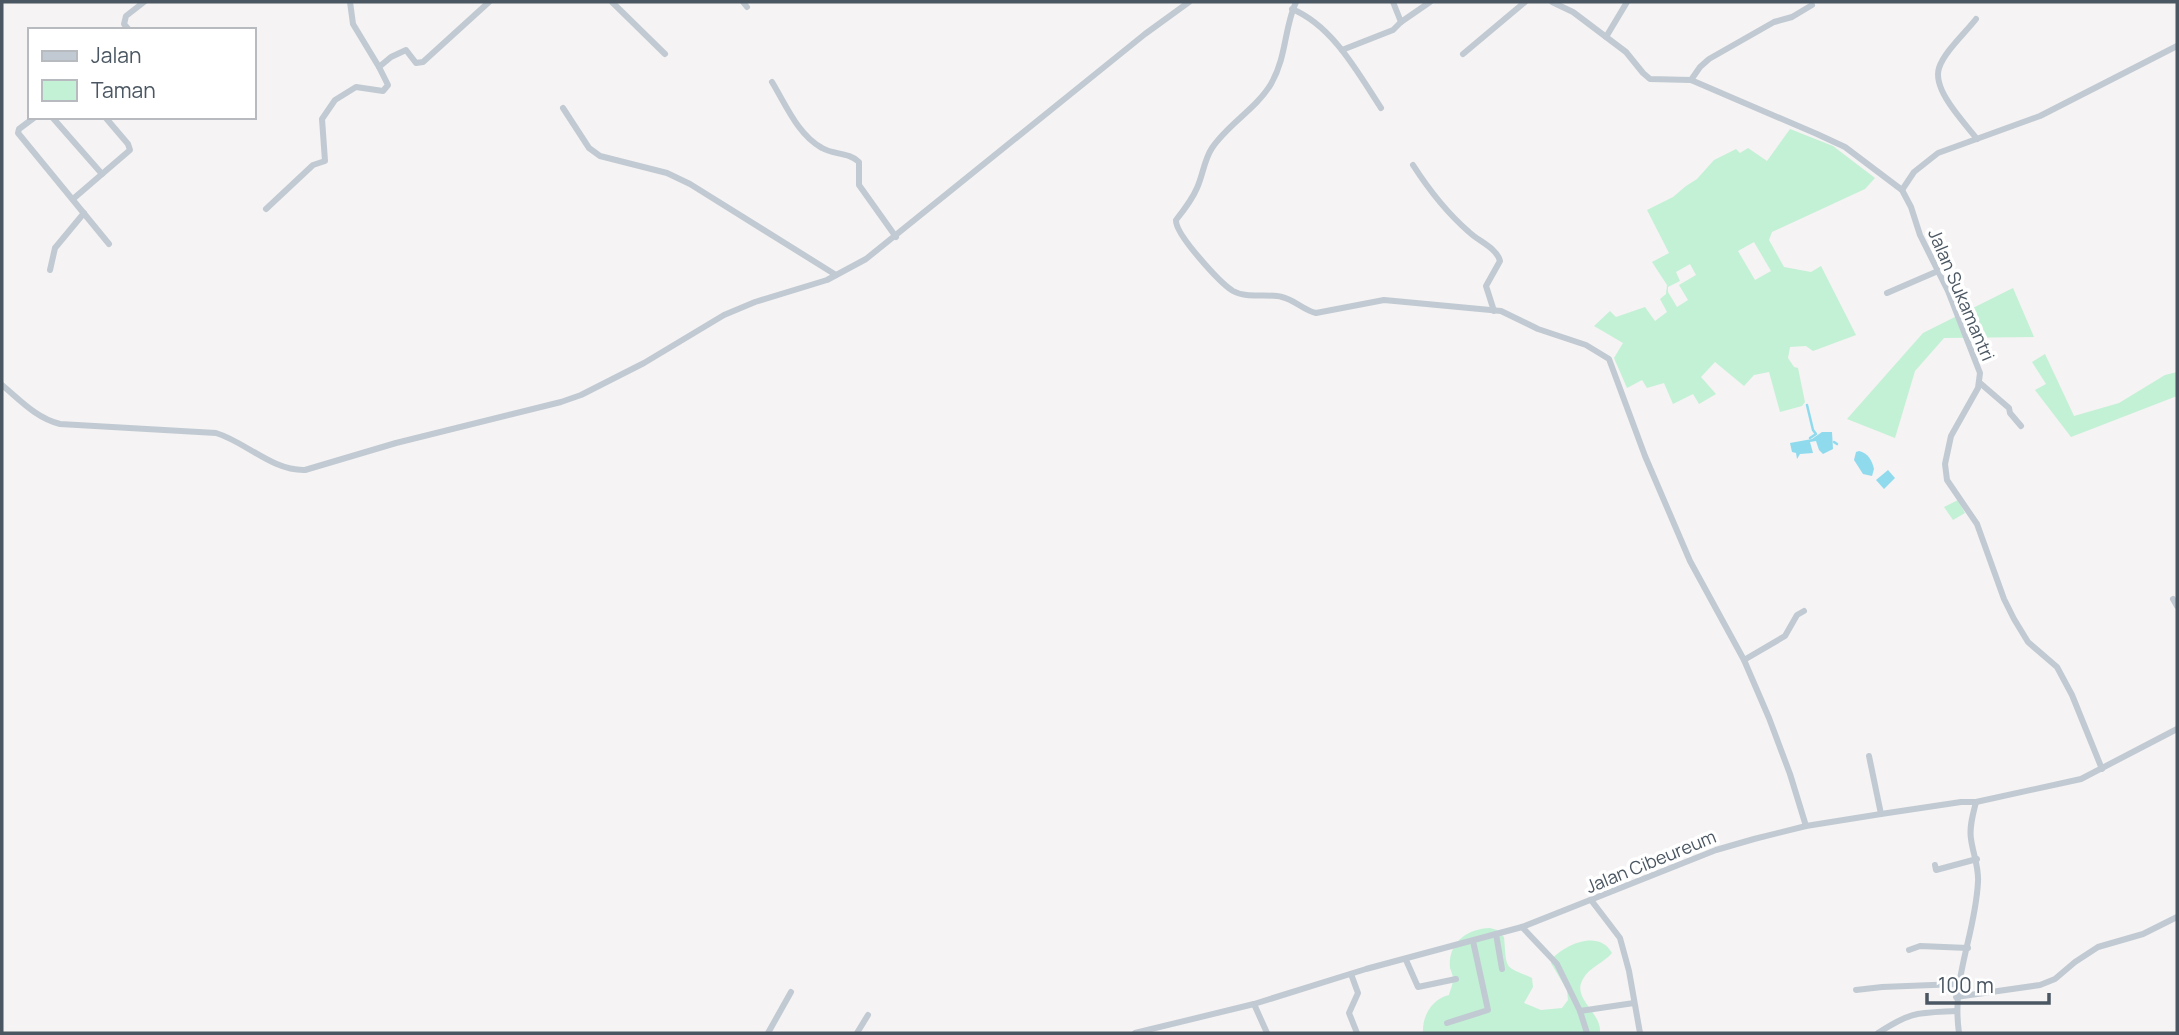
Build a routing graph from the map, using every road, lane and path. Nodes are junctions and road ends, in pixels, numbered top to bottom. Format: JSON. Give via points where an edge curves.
{"nodes":[{"id":1,"x":145,"y":2,"type":"edge"},
{"id":2,"x":349,"y":2,"type":"edge"},
{"id":3,"x":489,"y":2,"type":"edge"},
{"id":4,"x":603,"y":2,"type":"edge"},
{"id":5,"x":612,"y":2,"type":"edge"},
{"id":6,"x":1189,"y":2,"type":"edge"},
{"id":7,"x":1296,"y":2,"type":"edge"},
{"id":8,"x":1393,"y":2,"type":"edge"},
{"id":9,"x":1430,"y":2,"type":"edge"},
{"id":10,"x":1525,"y":2,"type":"edge"},
{"id":11,"x":1552,"y":2,"type":"edge"},
{"id":12,"x":1626,"y":2,"type":"edge"},
{"id":13,"x":1812,"y":5,"type":"dead end"},
{"id":14,"x":1292,"y":9,"type":"junction"},
{"id":15,"x":1976,"y":19,"type":"dead end"},
{"id":16,"x":1401,"y":22,"type":"junction"},
{"id":17,"x":128,"y":28,"type":"edge"},
{"id":18,"x":1606,"y":37,"type":"junction"},
{"id":19,"x":2177,"y":46,"type":"edge"},
{"id":20,"x":1342,"y":50,"type":"junction"},
{"id":21,"x":665,"y":54,"type":"dead end"},
{"id":22,"x":1463,"y":54,"type":"dead end"},
{"id":23,"x":379,"y":66,"type":"junction"},
{"id":24,"x":1691,"y":80,"type":"junction"},
{"id":25,"x":772,"y":82,"type":"dead end"},
{"id":26,"x":563,"y":108,"type":"dead end"},
{"id":27,"x":1381,"y":108,"type":"dead end"},
{"id":28,"x":33,"y":119,"type":"edge"},
{"id":29,"x":54,"y":119,"type":"edge"},
{"id":30,"x":107,"y":119,"type":"edge"},
{"id":31,"x":1977,"y":139,"type":"junction"},
{"id":32,"x":1413,"y":164,"type":"dead end"},
{"id":33,"x":102,"y":174,"type":"junction"},
{"id":34,"x":1902,"y":190,"type":"junction"},
{"id":35,"x":73,"y":199,"type":"junction"},
{"id":36,"x":266,"y":209,"type":"dead end"},
{"id":37,"x":84,"y":213,"type":"junction"},
{"id":38,"x":895,"y":237,"type":"junction"},
{"id":39,"x":109,"y":244,"type":"dead end"},
{"id":40,"x":50,"y":270,"type":"dead end"},
{"id":41,"x":1938,"y":271,"type":"junction"},
{"id":42,"x":836,"y":275,"type":"junction"},
{"id":43,"x":1887,"y":293,"type":"dead end"},
{"id":44,"x":1494,"y":311,"type":"junction"},
{"id":45,"x":1980,"y":383,"type":"junction"},
{"id":46,"x":2,"y":385,"type":"edge"},
{"id":47,"x":2021,"y":426,"type":"dead end"},
{"id":48,"x":1804,"y":611,"type":"dead end"},
{"id":49,"x":1744,"y":660,"type":"junction"},
{"id":50,"x":2177,"y":729,"type":"edge"},
{"id":51,"x":1869,"y":756,"type":"dead end"},
{"id":52,"x":2102,"y":769,"type":"junction"},
{"id":53,"x":1976,"y":802,"type":"junction"},
{"id":54,"x":1881,"y":814,"type":"junction"},
{"id":55,"x":1805,"y":827,"type":"junction"},
{"id":56,"x":1976,"y":859,"type":"junction"},
{"id":57,"x":1935,"y":865,"type":"dead end"},
{"id":58,"x":1591,"y":900,"type":"junction"},
{"id":59,"x":2177,"y":917,"type":"edge"},
{"id":60,"x":1522,"y":927,"type":"junction"},
{"id":61,"x":1496,"y":934,"type":"junction"},
{"id":62,"x":1473,"y":941,"type":"junction"},
{"id":63,"x":1968,"y":948,"type":"junction"},
{"id":64,"x":1909,"y":950,"type":"dead end"},
{"id":65,"x":1406,"y":960,"type":"junction"},
{"id":66,"x":1502,"y":969,"type":"dead end"},
{"id":67,"x":1351,"y":974,"type":"junction"},
{"id":68,"x":1456,"y":979,"type":"dead end"},
{"id":69,"x":1958,"y":984,"type":"junction"},
{"id":70,"x":1856,"y":990,"type":"dead end"},
{"id":71,"x":791,"y":992,"type":"dead end"},
{"id":72,"x":1956,"y":997,"type":"junction"},
{"id":73,"x":1634,"y":1003,"type":"junction"},
{"id":74,"x":1254,"y":1004,"type":"junction"},
{"id":75,"x":1488,"y":1010,"type":"junction"},
{"id":76,"x":1580,"y":1011,"type":"junction"},
{"id":77,"x":1956,"y":1011,"type":"junction"},
{"id":78,"x":867,"y":1015,"type":"dead end"},
{"id":79,"x":1490,"y":1018,"type":"dead end"},
{"id":80,"x":1447,"y":1023,"type":"dead end"},
{"id":81,"x":768,"y":1033,"type":"edge"},
{"id":82,"x":857,"y":1033,"type":"edge"},
{"id":83,"x":1135,"y":1033,"type":"edge"},
{"id":84,"x":1267,"y":1033,"type":"edge"},
{"id":85,"x":1357,"y":1033,"type":"edge"},
{"id":86,"x":1587,"y":1033,"type":"edge"},
{"id":87,"x":1640,"y":1033,"type":"edge"},
{"id":88,"x":1878,"y":1033,"type":"edge"},
{"id":89,"x":1959,"y":1033,"type":"edge"}],
"edges":[{"from":1,"to":17,"type":"street","via":[[126,16]]},
{"from":2,"to":23,"type":"street","via":[[351,19]]},
{"from":3,"to":23,"type":"street","via":[[423,62],[416,63],[406,50]]},
{"from":4,"to":5,"type":"street"},
{"from":5,"to":21,"type":"street"},
{"from":6,"to":38,"type":"street"},
{"from":7,"to":14,"type":"street"},
{"from":8,"to":16,"type":"street"},
{"from":9,"to":16,"type":"street"},
{"from":10,"to":22,"type":"street"},
{"from":11,"to":18,"type":"street","name":"Jalan Sukamantri"},
{"from":12,"to":18,"type":"street"},
{"from":13,"to":24,"type":"street","via":[[1709,60]]},
{"from":14,"to":20,"type":"street"},
{"from":14,"to":44,"type":"street","via":[[1284,55],[1271,84],[1212,149],[1198,187],[1176,220],[1177,228],[1220,279],[1238,293],[1280,296],[1316,313],[1384,300]]},
{"from":15,"to":31,"type":"street","via":[[1938,70],[1945,97]]},
{"from":16,"to":20,"type":"street","via":[[1393,30]]},
{"from":18,"to":24,"type":"street","name":"Jalan Sukamantri","via":[[1650,79]]},
{"from":19,"to":31,"type":"street","via":[[2040,116]]},
{"from":20,"to":27,"type":"street"},
{"from":23,"to":36,"type":"street","via":[[388,85],[383,91],[356,88],[335,100],[322,119],[325,161],[313,165]]},
{"from":24,"to":34,"type":"street","name":"Jalan Sukamantri","via":[[1845,147]]},
{"from":25,"to":38,"type":"street","via":[[811,141],[859,162],[859,185]]},
{"from":26,"to":42,"type":"street","via":[[589,148],[600,156],[667,173],[690,184]]},
{"from":28,"to":35,"type":"street","via":[[18,133]]},
{"from":29,"to":33,"type":"street"},
{"from":30,"to":33,"type":"street","via":[[130,147]]},
{"from":31,"to":34,"type":"street","via":[[1929,159]]},
{"from":32,"to":44,"type":"street","via":[[1442,205],[1498,254],[1500,261],[1486,286]]},
{"from":33,"to":35,"type":"street"},
{"from":34,"to":41,"type":"street","name":"Jalan Sukamantri"},
{"from":35,"to":37,"type":"street"},
{"from":37,"to":39,"type":"street"},
{"from":37,"to":40,"type":"street","via":[[55,248]]},
{"from":38,"to":42,"type":"street"},
{"from":41,"to":43,"type":"street"},
{"from":41,"to":45,"type":"street","name":"Jalan Sukamantri","via":[[1968,338]]},
{"from":42,"to":46,"type":"street","via":[[724,315],[581,395],[304,470],[279,466],[216,433],[49,421]]},
{"from":44,"to":49,"type":"street","via":[[1586,345],[1609,359],[1690,561]]},
{"from":45,"to":47,"type":"street","via":[[2010,409]]},
{"from":45,"to":52,"type":"street","name":"Jalan Sukamantri","via":[[1951,436],[1947,480],[1977,524],[2014,620],[2028,642],[2052,661],[2072,695]]},
{"from":48,"to":49,"type":"street","via":[[1789,633]]},
{"from":49,"to":55,"type":"street","via":[[1786,763]]},
{"from":50,"to":52,"type":"street","name":"Jalan Cibeureum"},
{"from":51,"to":54,"type":"street"},
{"from":52,"to":53,"type":"street","name":"Jalan Cibeureum","via":[[2081,779]]},
{"from":53,"to":54,"type":"street","name":"Jalan Cibeureum"},
{"from":53,"to":56,"type":"street","via":[[1971,839]]},
{"from":54,"to":55,"type":"street","name":"Jalan Cibeureum"},
{"from":55,"to":58,"type":"street","name":"Jalan Cibeureum","via":[[1716,850]]},
{"from":56,"to":57,"type":"street","via":[[1936,870]]},
{"from":56,"to":63,"type":"street","via":[[1978,882]]},
{"from":58,"to":60,"type":"street","name":"Jalan Cibeureum"},
{"from":58,"to":73,"type":"street","via":[[1620,938]]},
{"from":59,"to":72,"type":"street","via":[[2143,934],[2098,947],[2040,985]]},
{"from":60,"to":61,"type":"street","name":"Jalan Cibeureum"},
{"from":60,"to":76,"type":"street","via":[[1557,964]]},
{"from":61,"to":62,"type":"street","name":"Jalan Cibeureum"},
{"from":61,"to":66,"type":"street"},
{"from":62,"to":65,"type":"street","name":"Jalan Cibeureum"},
{"from":62,"to":75,"type":"street"},
{"from":63,"to":64,"type":"street","via":[[1920,946]]},
{"from":63,"to":69,"type":"street"},
{"from":65,"to":67,"type":"street","name":"Jalan Cibeureum"},
{"from":65,"to":68,"type":"street","via":[[1418,987]]},
{"from":67,"to":74,"type":"street","name":"Jalan Cibeureum"},
{"from":67,"to":85,"type":"street","via":[[1358,993],[1349,1013]]},
{"from":69,"to":70,"type":"street"},
{"from":69,"to":72,"type":"street"},
{"from":71,"to":81,"type":"street"},
{"from":72,"to":77,"type":"street"},
{"from":73,"to":76,"type":"street"},
{"from":73,"to":87,"type":"street"},
{"from":74,"to":83,"type":"street","name":"Jalan Cibeureum"},
{"from":74,"to":84,"type":"street"},
{"from":75,"to":79,"type":"street"},
{"from":75,"to":80,"type":"street"},
{"from":76,"to":86,"type":"street"},
{"from":77,"to":88,"type":"street","via":[[1916,1013]]},
{"from":77,"to":89,"type":"street"},
{"from":78,"to":82,"type":"street"}]}
